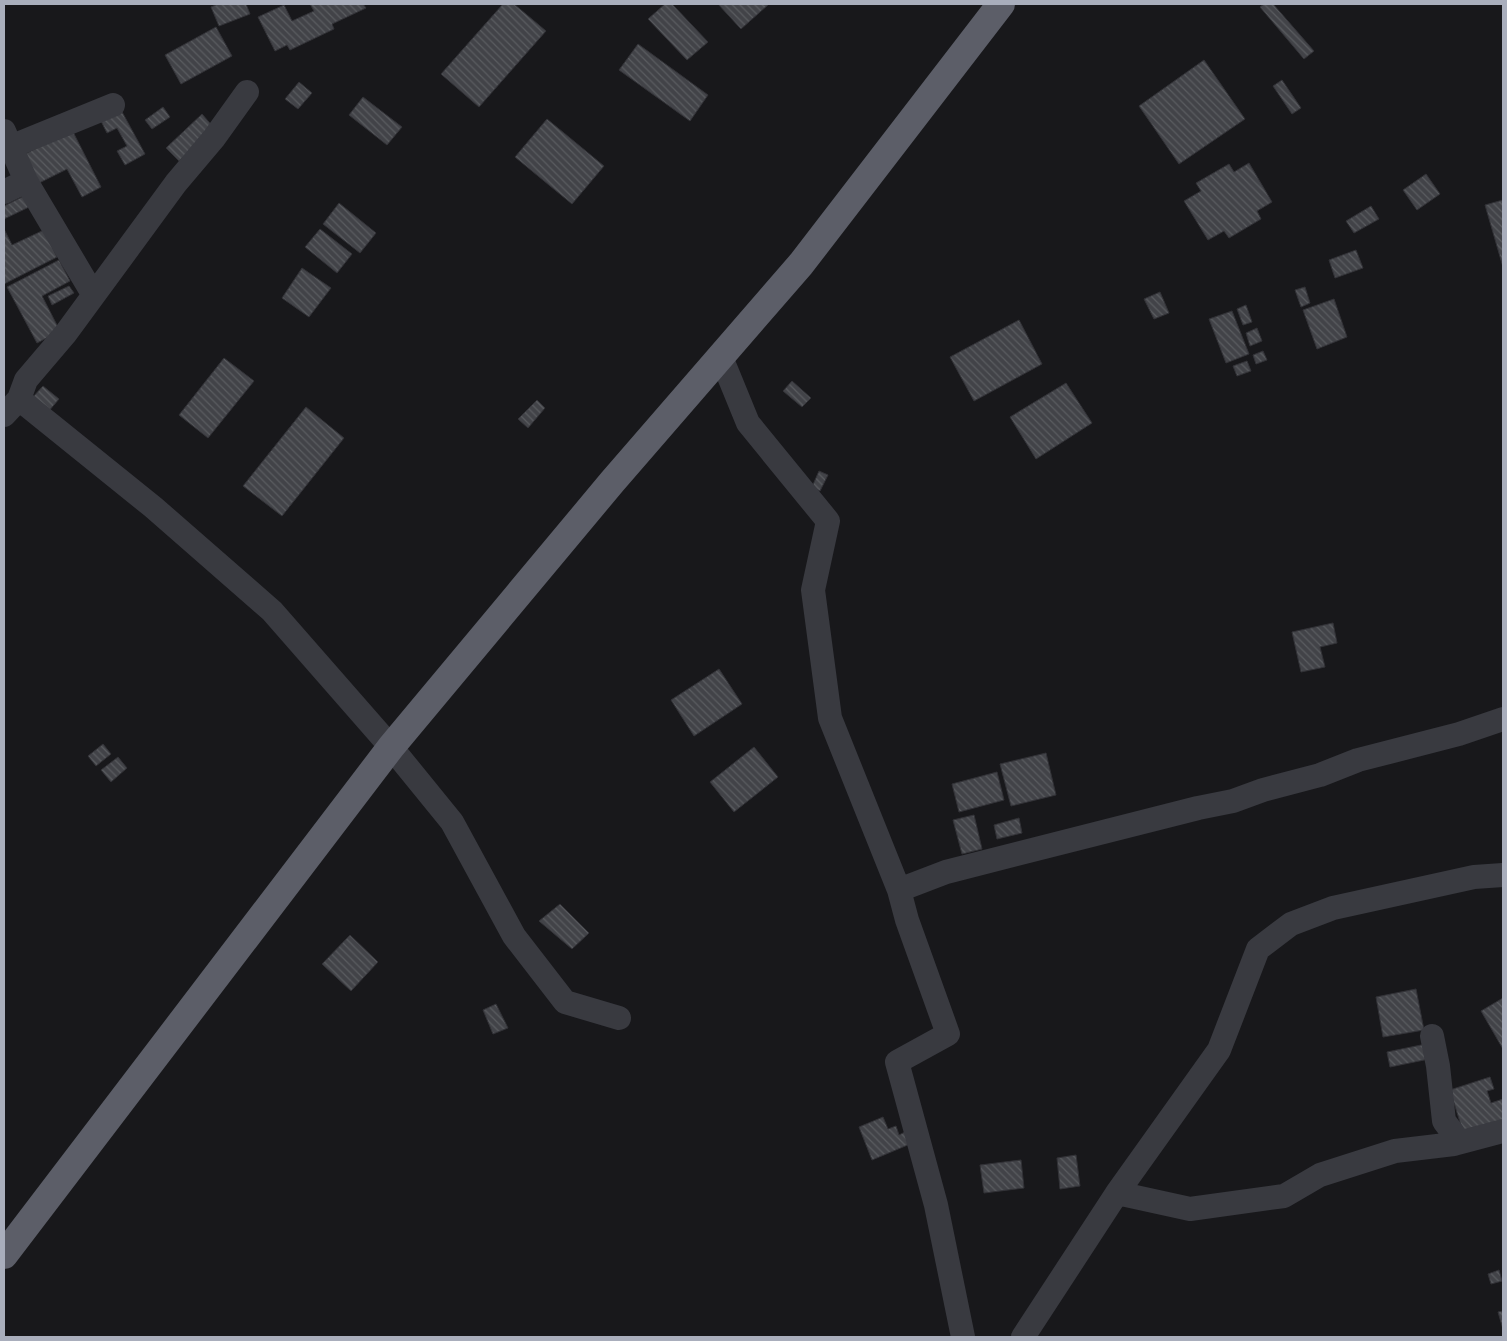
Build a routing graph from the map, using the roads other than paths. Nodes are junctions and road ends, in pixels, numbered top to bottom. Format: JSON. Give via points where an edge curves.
{"nodes":[{"id":1,"x":1001,"y":4,"type":"edge"},
{"id":2,"x":247,"y":92,"type":"dead end"},
{"id":3,"x":113,"y":104,"type":"dead end"},
{"id":4,"x":7,"y":139,"type":"edge"},
{"id":5,"x":26,"y":181,"type":"junction"},
{"id":6,"x":4,"y":192,"type":"edge"},
{"id":7,"x":93,"y":294,"type":"junction"},
{"id":8,"x":721,"y":357,"type":"junction"},
{"id":9,"x":11,"y":407,"type":"edge"},
{"id":10,"x":1503,"y":719,"type":"edge"},
{"id":11,"x":391,"y":747,"type":"junction"},
{"id":12,"x":1503,"y":875,"type":"edge"},
{"id":13,"x":898,"y":890,"type":"junction"},
{"id":14,"x":619,"y":1018,"type":"dead end"},
{"id":15,"x":1432,"y":1036,"type":"dead end"},
{"id":16,"x":1503,"y":1131,"type":"edge"},
{"id":17,"x":1454,"y":1144,"type":"junction"},
{"id":18,"x":1117,"y":1193,"type":"junction"},
{"id":19,"x":4,"y":1255,"type":"edge"},
{"id":20,"x":962,"y":1337,"type":"edge"},
{"id":21,"x":1023,"y":1337,"type":"edge"}],
"edges":[{"from":1,"to":8,"type":"highway","via":[[801,264]]},
{"from":2,"to":7,"type":"street"},
{"from":3,"to":4,"type":"street"},
{"from":4,"to":5,"type":"street"},
{"from":5,"to":6,"type":"street"},
{"from":5,"to":7,"type":"street"},
{"from":7,"to":9,"type":"street","via":[[66,333],[26,380]]},
{"from":8,"to":11,"type":"highway"},
{"from":8,"to":13,"type":"street","via":[[748,422],[828,521],[813,590],[830,718]]},
{"from":9,"to":11,"type":"street","via":[[153,507],[272,611]]},
{"from":10,"to":13,"type":"street","via":[[1358,760],[1233,801],[946,872]]},
{"from":11,"to":14,"type":"street","via":[[452,822],[514,936],[565,1002]]},
{"from":11,"to":19,"type":"highway"},
{"from":12,"to":18,"type":"street","via":[[1474,877],[1333,908],[1291,924],[1258,949],[1219,1050]]},
{"from":13,"to":20,"type":"street","via":[[948,1034],[897,1062],[936,1205]]},
{"from":15,"to":17,"type":"street","via":[[1444,1121],[1453,1133]]},
{"from":16,"to":17,"type":"street"},
{"from":17,"to":18,"type":"street","via":[[1386,1154],[1320,1175],[1284,1196],[1190,1210]]},
{"from":18,"to":21,"type":"street"}]}
